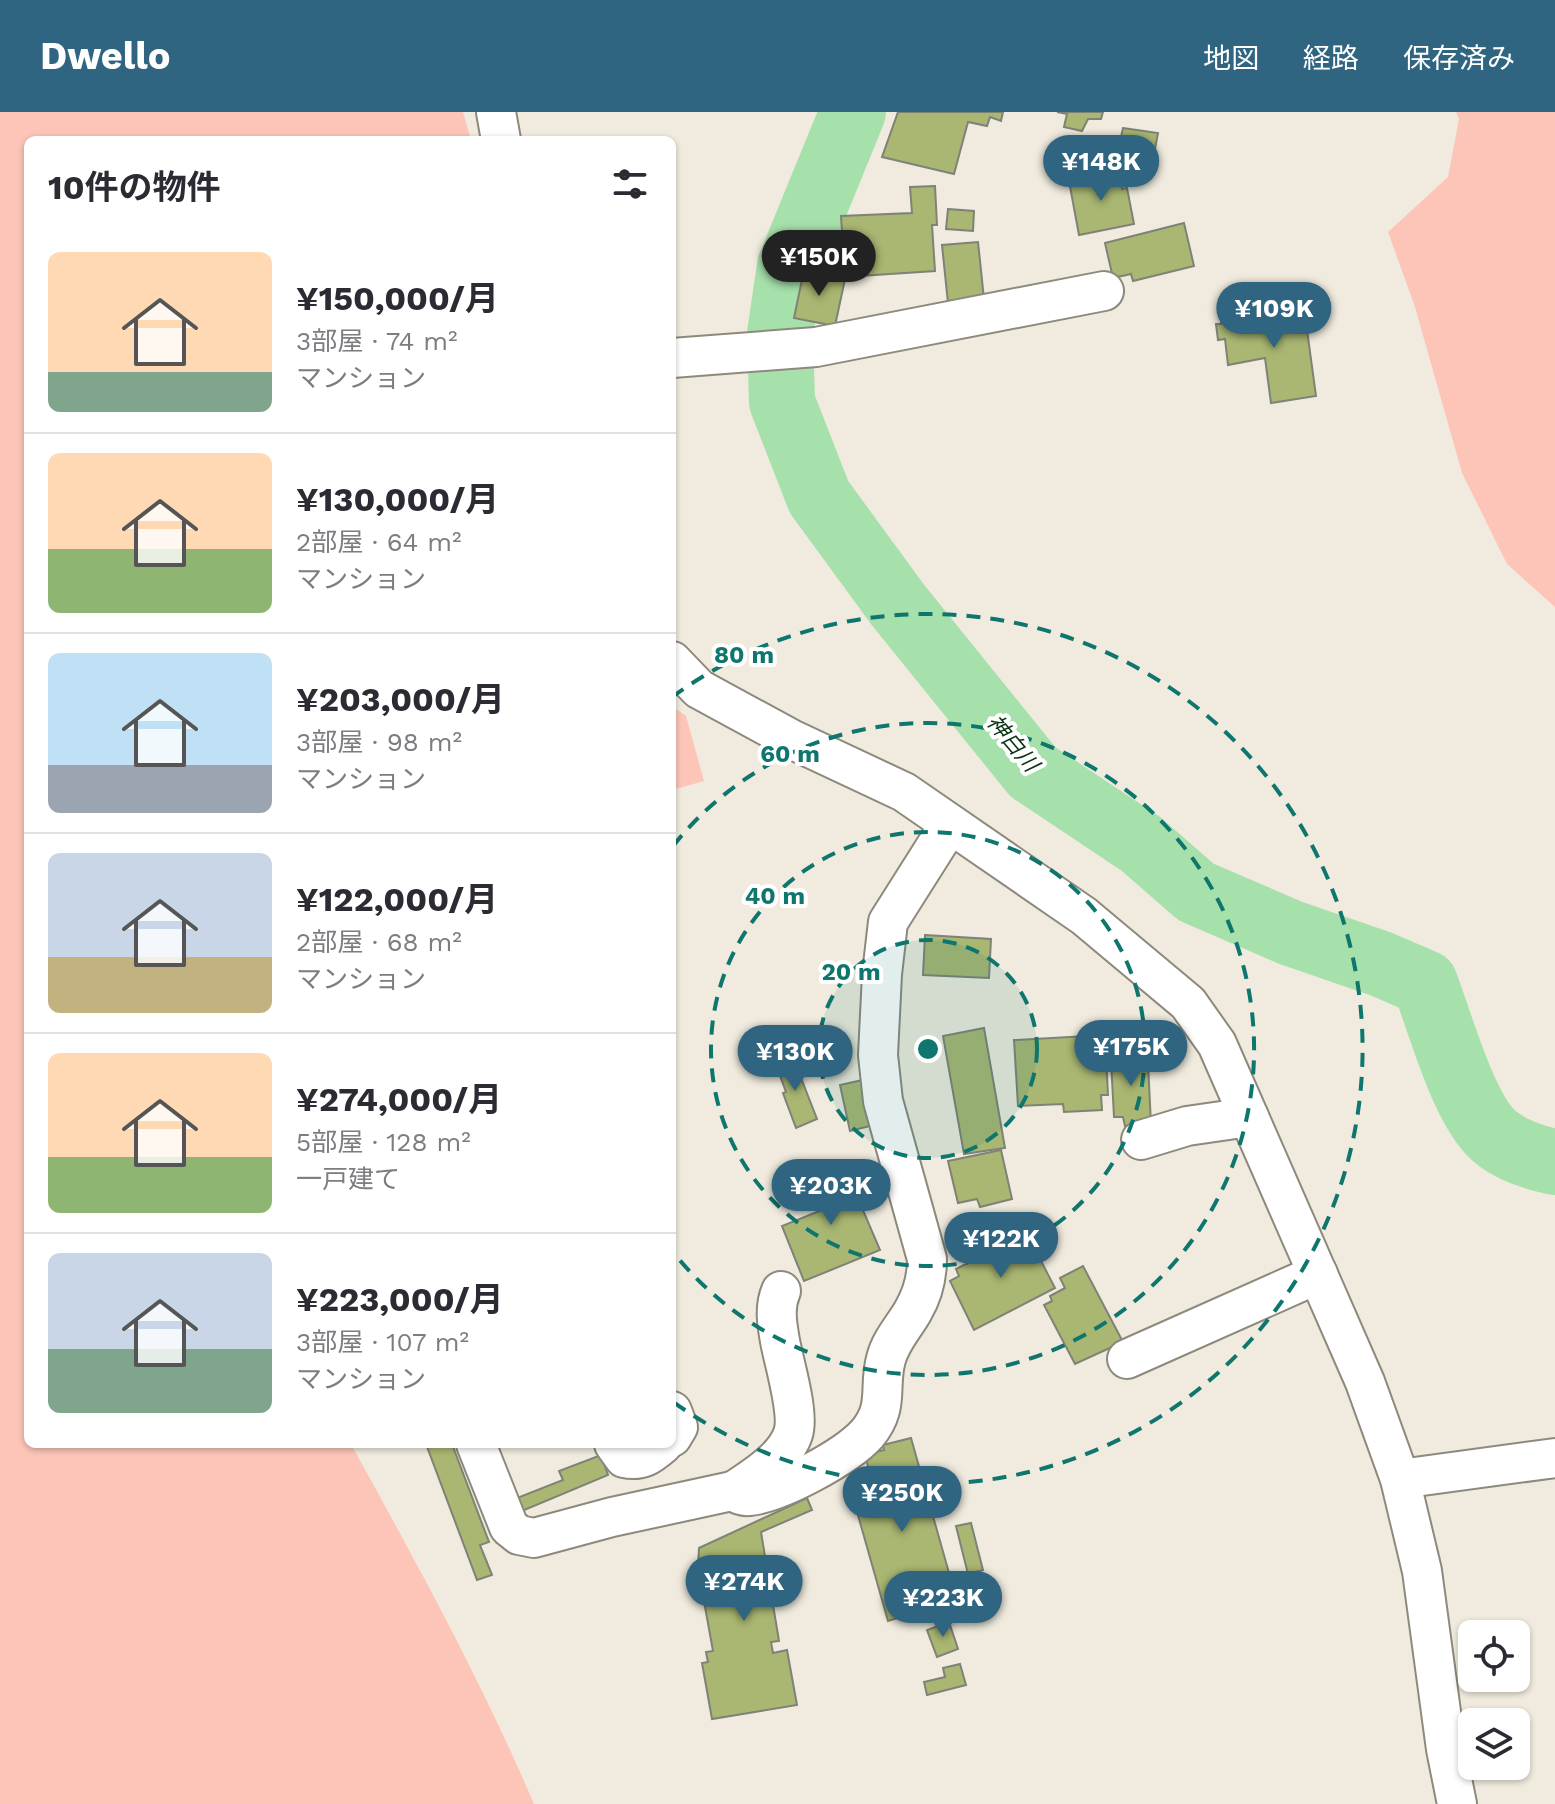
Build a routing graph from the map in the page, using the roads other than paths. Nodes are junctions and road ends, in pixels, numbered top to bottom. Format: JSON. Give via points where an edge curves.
{"nodes":[{"id":1,"x":496,"y":112,"type":"edge"},
{"id":2,"x":500,"y":136,"type":"edge"},
{"id":3,"x":1104,"y":291,"type":"dead end"},
{"id":4,"x":676,"y":358,"type":"edge"},
{"id":5,"x":676,"y":665,"type":"edge"},
{"id":6,"x":950,"y":824,"type":"junction"},
{"id":7,"x":1249,"y":1117,"type":"junction"},
{"id":8,"x":1141,"y":1140,"type":"dead end"},
{"id":9,"x":1318,"y":1274,"type":"junction"},
{"id":10,"x":781,"y":1291,"type":"dead end"},
{"id":11,"x":1127,"y":1359,"type":"dead end"},
{"id":12,"x":478,"y":1448,"type":"edge"},
{"id":13,"x":617,"y":1448,"type":"edge"},
{"id":14,"x":658,"y":1448,"type":"edge"},
{"id":15,"x":1555,"y":1458,"type":"edge"},
{"id":16,"x":1400,"y":1479,"type":"junction"},
{"id":17,"x":732,"y":1491,"type":"junction"},
{"id":18,"x":1457,"y":1804,"type":"edge"}],
"edges":[{"from":1,"to":2,"type":"street"},
{"from":3,"to":4,"type":"street","via":[[816,347]]},
{"from":5,"to":6,"type":"street","via":[[699,689],[904,792]]},
{"from":6,"to":7,"type":"street","via":[[1084,916],[1188,1003],[1217,1044]]},
{"from":6,"to":17,"type":"street","via":[[888,922],[881,987],[878,1055],[883,1101],[918,1220],[927,1279],[885,1360],[880,1413],[866,1435],[818,1472],[749,1497]]},
{"from":7,"to":8,"type":"street","via":[[1187,1126]]},
{"from":7,"to":9,"type":"street"},
{"from":9,"to":11,"type":"street"},
{"from":9,"to":16,"type":"street"},
{"from":10,"to":17,"type":"street","via":[[777,1325],[794,1433],[758,1475]]},
{"from":12,"to":17,"type":"street","via":[[509,1527],[534,1538]]},
{"from":13,"to":14,"type":"street","via":[[624,1458],[635,1460]]},
{"from":15,"to":16,"type":"street"},
{"from":16,"to":18,"type":"street","via":[[1422,1571]]}]}
